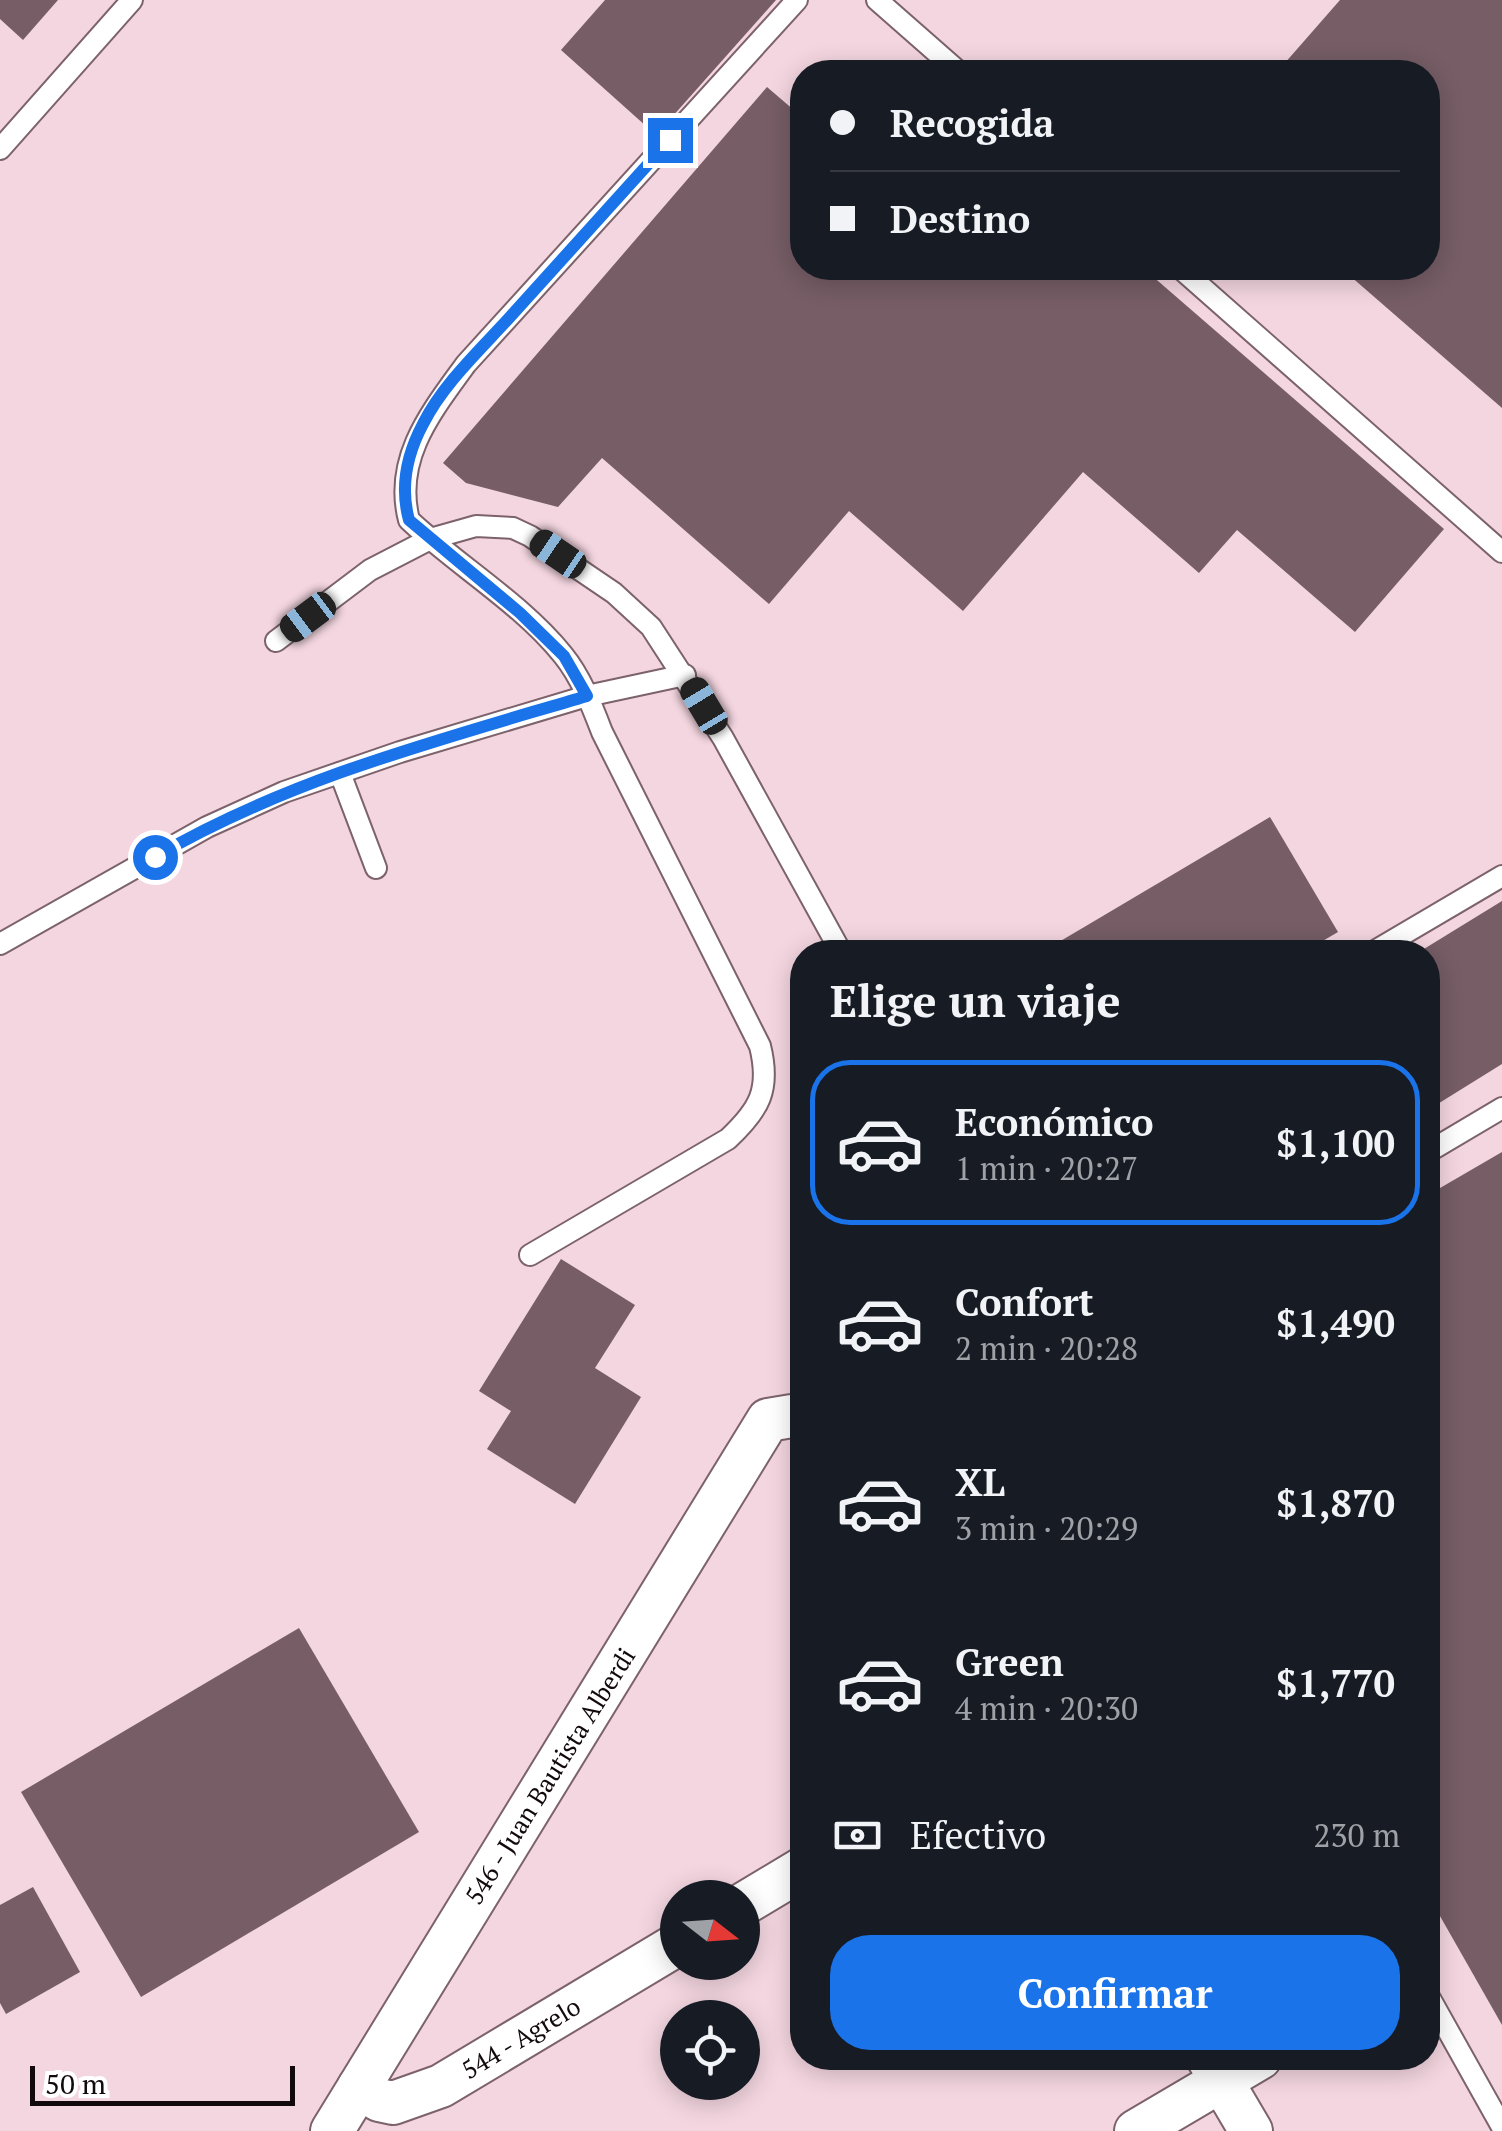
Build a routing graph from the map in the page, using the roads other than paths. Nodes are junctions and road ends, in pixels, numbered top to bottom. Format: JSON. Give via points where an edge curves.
{"nodes":[{"id":1,"x":132,"y":0,"type":"edge"},
{"id":2,"x":797,"y":0,"type":"edge"},
{"id":3,"x":876,"y":0,"type":"edge"},
{"id":4,"x":945,"y":60,"type":"edge"},
{"id":5,"x":0,"y":148,"type":"edge"},
{"id":6,"x":1194,"y":280,"type":"edge"},
{"id":7,"x":430,"y":539,"type":"junction"},
{"id":8,"x":1502,"y":552,"type":"edge"},
{"id":9,"x":276,"y":641,"type":"dead end"},
{"id":10,"x":685,"y":675,"type":"junction"},
{"id":11,"x":587,"y":696,"type":"junction"},
{"id":12,"x":340,"y":773,"type":"junction"},
{"id":13,"x":376,"y":868,"type":"dead end"},
{"id":14,"x":1502,"y":876,"type":"edge"},
{"id":15,"x":834,"y":940,"type":"edge"},
{"id":16,"x":1394,"y":940,"type":"edge"},
{"id":17,"x":0,"y":944,"type":"edge"},
{"id":18,"x":1502,"y":1108,"type":"edge"},
{"id":19,"x":1440,"y":1145,"type":"edge"},
{"id":20,"x":530,"y":1255,"type":"dead end"},
{"id":21,"x":785,"y":1419,"type":"edge"},
{"id":22,"x":790,"y":1875,"type":"edge"},
{"id":23,"x":760,"y":1893,"type":"edge"},
{"id":24,"x":660,"y":1955,"type":"edge"},
{"id":25,"x":1440,"y":2016,"type":"edge"},
{"id":26,"x":1212,"y":2070,"type":"edge"},
{"id":27,"x":1215,"y":2070,"type":"edge"},
{"id":28,"x":359,"y":2088,"type":"junction"},
{"id":29,"x":1502,"y":2127,"type":"edge"},
{"id":30,"x":332,"y":2131,"type":"edge"},
{"id":31,"x":1136,"y":2131,"type":"edge"},
{"id":32,"x":1251,"y":2131,"type":"edge"}],
"edges":[{"from":1,"to":5,"type":"lane"},
{"from":2,"to":7,"type":"lane","via":[[466,364],[424,422],[403,498],[409,520]]},
{"from":3,"to":4,"type":"lane"},
{"from":6,"to":8,"type":"lane"},
{"from":7,"to":9,"type":"lane","via":[[370,570]]},
{"from":7,"to":10,"type":"lane","via":[[476,526],[530,536],[614,592],[651,627]]},
{"from":7,"to":11,"type":"lane","via":[[564,656]]},
{"from":10,"to":11,"type":"lane"},
{"from":10,"to":15,"type":"lane"},
{"from":11,"to":12,"type":"lane"},
{"from":11,"to":20,"type":"lane","via":[[765,1068],[751,1117],[728,1139]]},
{"from":12,"to":13,"type":"lane"},
{"from":12,"to":17,"type":"lane","via":[[206,827]]},
{"from":14,"to":16,"type":"lane"},
{"from":18,"to":19,"type":"lane"},
{"from":21,"to":28,"type":"street","name":"546 - Juan Bautista Alberdi"},
{"from":22,"to":23,"type":"street"},
{"from":24,"to":28,"type":"street","name":"544 - Agrelo","via":[[441,2086],[393,2103]]},
{"from":25,"to":29,"type":"lane"},
{"from":26,"to":31,"type":"street"},
{"from":27,"to":32,"type":"street"},
{"from":28,"to":30,"type":"street","name":"546 - Juan Bautista Alberdi"}]}
